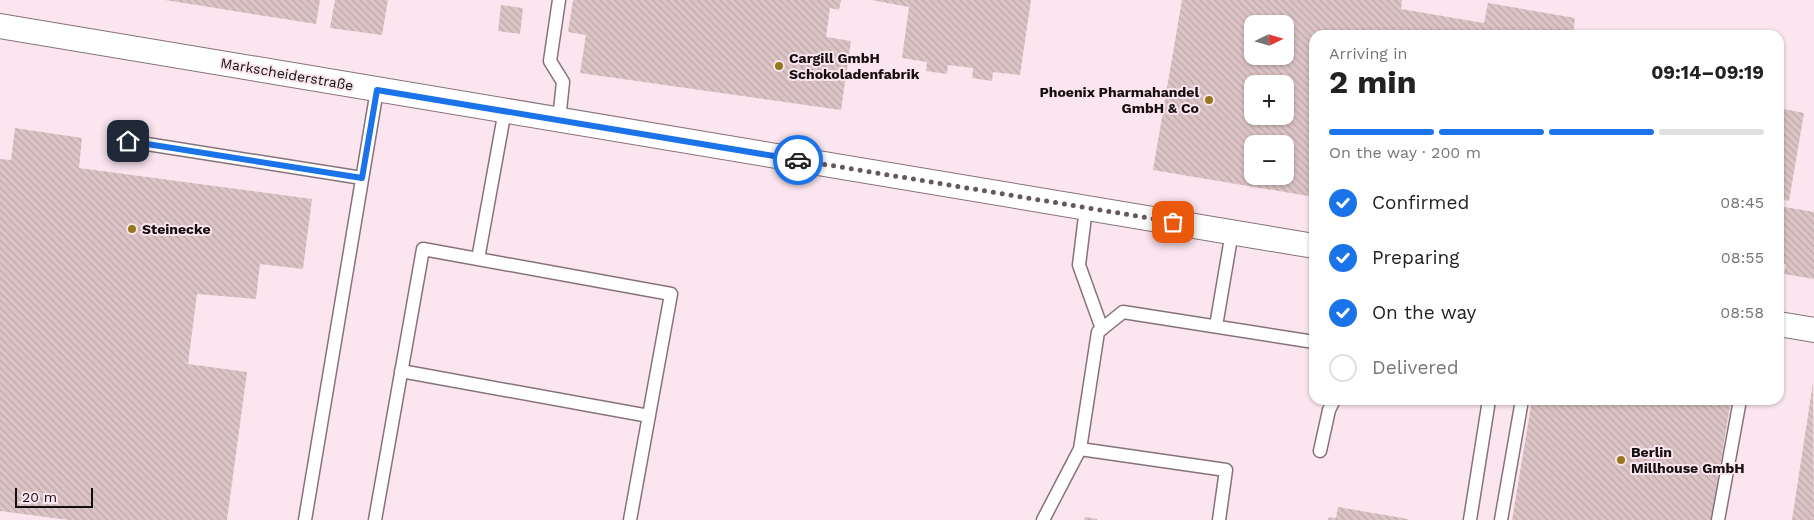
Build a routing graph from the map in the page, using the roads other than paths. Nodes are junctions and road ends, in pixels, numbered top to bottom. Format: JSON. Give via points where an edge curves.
{"nodes":[{"id":1,"x":559,"y":0,"type":"edge"},
{"id":2,"x":0,"y":26,"type":"edge"},
{"id":3,"x":377,"y":90,"type":"junction"},
{"id":4,"x":506,"y":110,"type":"junction"},
{"id":5,"x":559,"y":120,"type":"junction"},
{"id":6,"x":128,"y":141,"type":"dead end"},
{"id":7,"x":362,"y":178,"type":"junction"},
{"id":8,"x":1086,"y":208,"type":"junction"},
{"id":9,"x":1232,"y":232,"type":"junction"},
{"id":10,"x":1309,"y":245,"type":"edge"},
{"id":11,"x":478,"y":259,"type":"junction"},
{"id":12,"x":1784,"y":325,"type":"edge"},
{"id":13,"x":1216,"y":326,"type":"junction"},
{"id":14,"x":1102,"y":329,"type":"junction"},
{"id":15,"x":1814,"y":330,"type":"edge"},
{"id":16,"x":1309,"y":341,"type":"edge"},
{"id":17,"x":401,"y":371,"type":"junction"},
{"id":18,"x":1332,"y":405,"type":"edge"},
{"id":19,"x":1489,"y":405,"type":"edge"},
{"id":20,"x":1521,"y":405,"type":"edge"},
{"id":21,"x":1739,"y":405,"type":"edge"},
{"id":22,"x":649,"y":416,"type":"junction"},
{"id":23,"x":1080,"y":449,"type":"junction"},
{"id":24,"x":1320,"y":451,"type":"dead end"},
{"id":25,"x":305,"y":520,"type":"edge"},
{"id":26,"x":374,"y":520,"type":"edge"},
{"id":27,"x":630,"y":520,"type":"edge"},
{"id":28,"x":1043,"y":520,"type":"edge"},
{"id":29,"x":1219,"y":520,"type":"edge"},
{"id":30,"x":1470,"y":520,"type":"edge"},
{"id":31,"x":1502,"y":520,"type":"edge"},
{"id":32,"x":1718,"y":520,"type":"edge"}],
"edges":[{"from":1,"to":5,"type":"lane","via":[[550,60],[563,82]]},
{"from":2,"to":3,"type":"street","name":"Markscheiderstraße"},
{"from":3,"to":4,"type":"street","name":"Markscheiderstraße"},
{"from":3,"to":7,"type":"lane"},
{"from":4,"to":5,"type":"street","name":"Markscheiderstraße"},
{"from":4,"to":11,"type":"lane"},
{"from":5,"to":8,"type":"street","name":"Markscheiderstraße"},
{"from":6,"to":7,"type":"lane"},
{"from":7,"to":25,"type":"lane"},
{"from":8,"to":9,"type":"street","name":"Markscheiderstraße"},
{"from":8,"to":14,"type":"lane","via":[[1079,265]]},
{"from":9,"to":10,"type":"street","name":"Markscheiderstraße"},
{"from":9,"to":13,"type":"lane"},
{"from":11,"to":17,"type":"lane","via":[[423,249]]},
{"from":11,"to":22,"type":"lane","via":[[671,294]]},
{"from":12,"to":15,"type":"street"},
{"from":13,"to":14,"type":"lane","via":[[1123,312]]},
{"from":13,"to":16,"type":"lane"},
{"from":14,"to":23,"type":"lane","via":[[1098,332]]},
{"from":17,"to":22,"type":"lane"},
{"from":17,"to":26,"type":"lane"},
{"from":18,"to":24,"type":"lane"},
{"from":19,"to":30,"type":"lane"},
{"from":20,"to":31,"type":"lane"},
{"from":21,"to":32,"type":"lane"},
{"from":22,"to":27,"type":"lane"},
{"from":23,"to":28,"type":"lane"},
{"from":23,"to":29,"type":"lane","via":[[1226,470]]}]}
